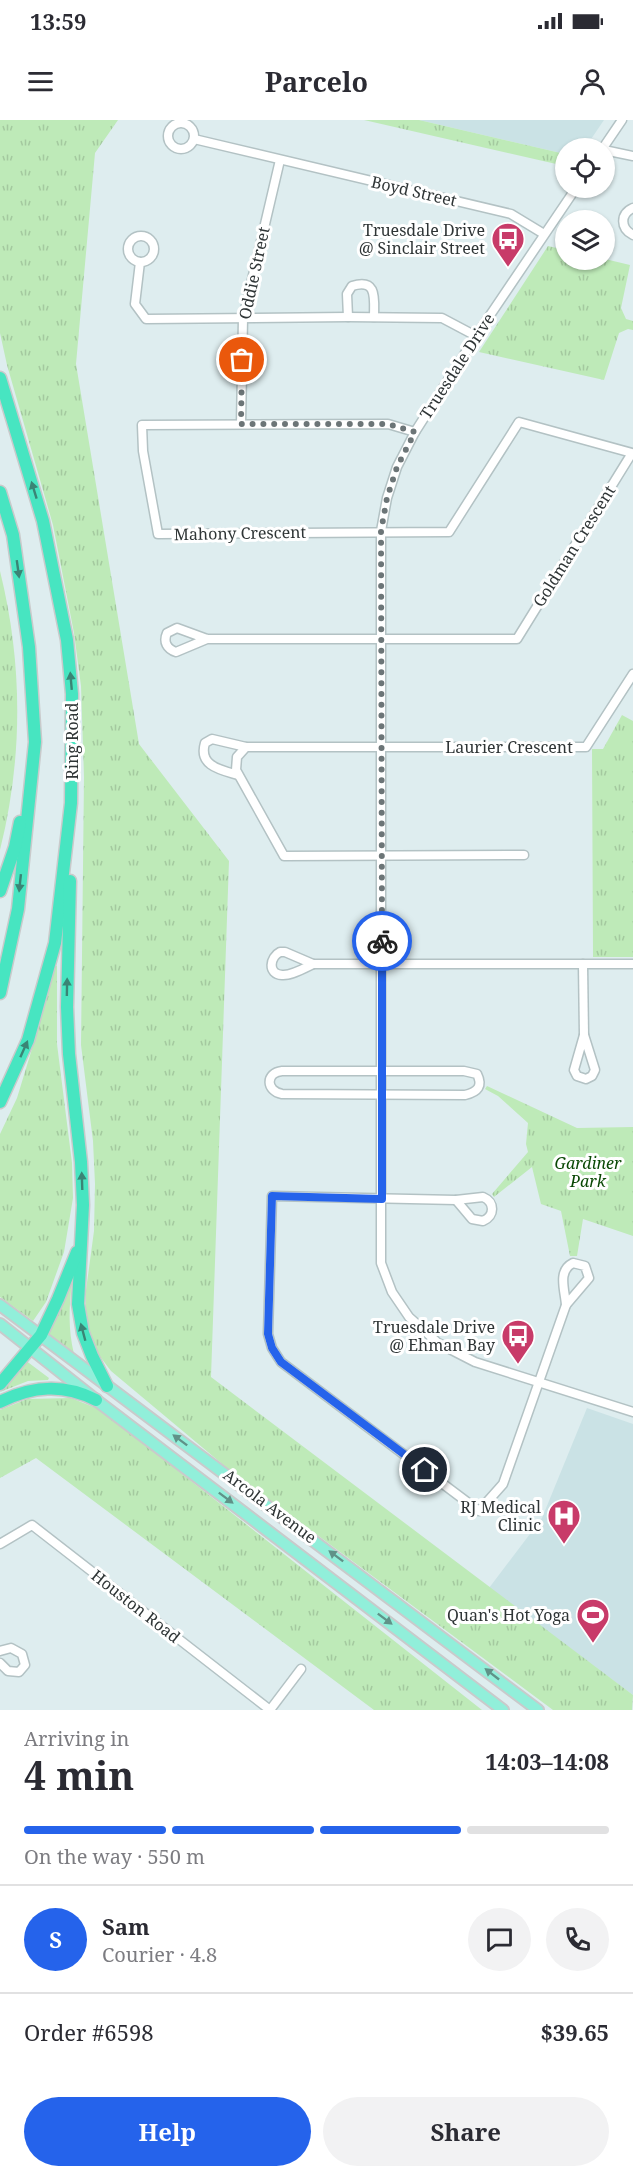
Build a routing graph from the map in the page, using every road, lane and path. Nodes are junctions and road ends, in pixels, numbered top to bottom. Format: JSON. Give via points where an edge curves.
{"nodes":[{"id":1,"x":622,"y":120,"type":"edge"},
{"id":2,"x":611,"y":138,"type":"edge"},
{"id":3,"x":194,"y":139,"type":"dead end"},
{"id":4,"x":615,"y":152,"type":"edge"},
{"id":5,"x":633,"y":156,"type":"edge"},
{"id":6,"x":280,"y":160,"type":"junction"},
{"id":7,"x":569,"y":198,"type":"edge"},
{"id":8,"x":633,"y":208,"type":"edge"},
{"id":9,"x":544,"y":234,"type":"junction"},
{"id":10,"x":633,"y":235,"type":"edge"},
{"id":11,"x":140,"y":262,"type":"dead end"},
{"id":12,"x":348,"y":316,"type":"junction"},
{"id":13,"x":374,"y":316,"type":"junction"},
{"id":14,"x":243,"y":318,"type":"junction"},
{"id":15,"x":476,"y":336,"type":"junction"},
{"id":16,"x":0,"y":378,"type":"edge"},
{"id":17,"x":241,"y":424,"type":"junction"},
{"id":18,"x":415,"y":432,"type":"junction"},
{"id":19,"x":0,"y":492,"type":"edge"},
{"id":20,"x":381,"y":531,"type":"junction"},
{"id":21,"x":207,"y":639,"type":"dead end"},
{"id":22,"x":381,"y":639,"type":"junction"},
{"id":23,"x":633,"y":674,"type":"edge"},
{"id":24,"x":35,"y":742,"type":"junction"},
{"id":25,"x":246,"y":747,"type":"junction"},
{"id":26,"x":381,"y":747,"type":"junction"},
{"id":27,"x":238,"y":775,"type":"junction"},
{"id":28,"x":71,"y":802,"type":"junction"},
{"id":29,"x":524,"y":855,"type":"dead end"},
{"id":30,"x":382,"y":856,"type":"junction"},
{"id":31,"x":0,"y":891,"type":"edge"},
{"id":32,"x":313,"y":964,"type":"dead end"},
{"id":33,"x":382,"y":964,"type":"junction"},
{"id":34,"x":583,"y":964,"type":"junction"},
{"id":35,"x":633,"y":964,"type":"edge"},
{"id":36,"x":0,"y":993,"type":"edge"},
{"id":37,"x":584,"y":1035,"type":"dead end"},
{"id":38,"x":381,"y":1071,"type":"junction"},
{"id":39,"x":381,"y":1094,"type":"junction"},
{"id":40,"x":0,"y":1102,"type":"edge"},
{"id":41,"x":382,"y":1199,"type":"junction"},
{"id":42,"x":456,"y":1200,"type":"dead end"},
{"id":43,"x":82,"y":1240,"type":"junction"},
{"id":44,"x":0,"y":1305,"type":"edge"},
{"id":45,"x":566,"y":1305,"type":"junction"},
{"id":46,"x":0,"y":1324,"type":"edge"},
{"id":47,"x":41,"y":1335,"type":"junction"},
{"id":48,"x":31,"y":1348,"type":"junction"},
{"id":49,"x":539,"y":1381,"type":"junction"},
{"id":50,"x":0,"y":1384,"type":"edge"},
{"id":51,"x":107,"y":1386,"type":"junction"},
{"id":52,"x":96,"y":1400,"type":"junction"},
{"id":53,"x":0,"y":1402,"type":"edge"},
{"id":54,"x":633,"y":1412,"type":"edge"},
{"id":55,"x":0,"y":1544,"type":"edge"},
{"id":56,"x":0,"y":1651,"type":"edge"},
{"id":57,"x":0,"y":1663,"type":"edge"},
{"id":58,"x":301,"y":1669,"type":"dead end"},
{"id":59,"x":270,"y":1710,"type":"edge"},
{"id":60,"x":503,"y":1710,"type":"edge"},
{"id":61,"x":538,"y":1710,"type":"edge"}],
"edges":[{"from":1,"to":2,"type":"street"},
{"from":3,"to":6,"type":"street","name":"Boyd Street"},
{"from":4,"to":5,"type":"street"},
{"from":6,"to":9,"type":"street","name":"Boyd Street","via":[[511,214]]},
{"from":6,"to":14,"type":"street","name":"Oddie Street"},
{"from":7,"to":9,"type":"street","name":"Truesdale Drive"},
{"from":8,"to":10,"type":"street","via":[[625,214],[623,223]]},
{"from":9,"to":15,"type":"street","name":"Truesdale Drive"},
{"from":11,"to":14,"type":"street","via":[[135,304],[146,319]]},
{"from":12,"to":13,"type":"street"},
{"from":12,"to":13,"type":"street","via":[[348,294],[352,286],[362,283],[374,291]]},
{"from":12,"to":14,"type":"street"},
{"from":13,"to":15,"type":"street","via":[[442,318]]},
{"from":14,"to":17,"type":"street","name":"Oddie Street"},
{"from":15,"to":18,"type":"street","name":"Truesdale Drive"},
{"from":28,"to":16,"type":"highway","name":"Ring Road","one_way":true,"via":[[72,694],[67,640],[43,521]]},
{"from":17,"to":18,"type":"street","name":"Mahony Crescent","via":[[388,424]]},
{"from":17,"to":20,"type":"street","name":"Mahony Crescent","via":[[142,424],[158,534]]},
{"from":18,"to":20,"type":"street","name":"Truesdale Drive","via":[[397,467]]},
{"from":19,"to":24,"type":"highway","one_way":true,"via":[[13,535],[29,648]]},
{"from":20,"to":22,"type":"street","name":"Truesdale Drive"},
{"from":20,"to":22,"type":"street","name":"Goldman Crescent","via":[[449,532],[519,422],[632,453],[517,639]]},
{"from":21,"to":22,"type":"street"},
{"from":22,"to":26,"type":"street","name":"Truesdale Drive"},
{"from":23,"to":26,"type":"street","name":"Laurier Crescent","via":[[586,747]]},
{"from":24,"to":31,"type":"highway","via":[[15,847]]},
{"from":24,"to":36,"type":"highway","one_way":true,"via":[[18,909]]},
{"from":25,"to":26,"type":"street"},
{"from":25,"to":27,"type":"street","via":[[237,756]]},
{"from":25,"to":27,"type":"street","via":[[212,740],[205,743],[206,760],[214,768]]},
{"from":26,"to":30,"type":"street","name":"Truesdale Drive"},
{"from":27,"to":30,"type":"street","via":[[284,856]]},
{"from":40,"to":28,"type":"highway","name":"Ring Road","one_way":true,"via":[[28,1040],[55,944]]},
{"from":43,"to":28,"type":"highway","one_way":true,"via":[[81,1162],[67,1007]]},
{"from":29,"to":30,"type":"street"},
{"from":30,"to":33,"type":"street","name":"Truesdale Drive"},
{"from":32,"to":33,"type":"street"},
{"from":33,"to":34,"type":"street"},
{"from":33,"to":38,"type":"street","name":"Truesdale Drive"},
{"from":34,"to":35,"type":"street"},
{"from":34,"to":37,"type":"street"},
{"from":38,"to":39,"type":"street","name":"Truesdale Drive"},
{"from":38,"to":39,"type":"street","via":[[464,1071],[477,1074],[480,1081],[474,1093],[465,1095]]},
{"from":38,"to":39,"type":"street","via":[[282,1071],[271,1076],[269,1082],[271,1089],[282,1094]]},
{"from":39,"to":41,"type":"street","name":"Truesdale Drive"},
{"from":41,"to":42,"type":"street"},
{"from":41,"to":49,"type":"street","name":"Truesdale Drive","via":[[381,1263],[392,1292],[409,1317],[438,1343],[465,1357]]},
{"from":41,"to":49,"type":"street","via":[[272,1196],[268,1334],[281,1362],[479,1511],[503,1485]]},
{"from":43,"to":47,"type":"highway"},
{"from":51,"to":43,"type":"highway","one_way":true,"via":[[81,1324],[78,1304]]},
{"from":44,"to":47,"type":"main road","name":"Arcola Avenue"},
{"from":45,"to":45,"type":"street","via":[[589,1278],[581,1264],[573,1263],[564,1271]]},
{"from":45,"to":49,"type":"street"},
{"from":46,"to":48,"type":"main road","name":"Arcola Avenue"},
{"from":47,"to":48,"type":"highway"},
{"from":47,"to":51,"type":"main road","name":"Arcola Avenue"},
{"from":48,"to":50,"type":"highway"},
{"from":48,"to":52,"type":"main road","name":"Arcola Avenue"},
{"from":49,"to":54,"type":"street","name":"Truesdale Drive"},
{"from":61,"to":51,"type":"main road","name":"Arcola Avenue","one_way":true},
{"from":52,"to":53,"type":"highway","via":[[73,1391],[46,1388]]},
{"from":52,"to":60,"type":"main road","name":"Arcola Avenue","one_way":true},
{"from":55,"to":59,"type":"street","name":"Houston Road","via":[[32,1525]]},
{"from":56,"to":57,"type":"street","via":[[11,1648],[22,1654],[25,1665],[19,1672],[8,1671]]},
{"from":58,"to":59,"type":"street","name":"Houston Road"}]}
